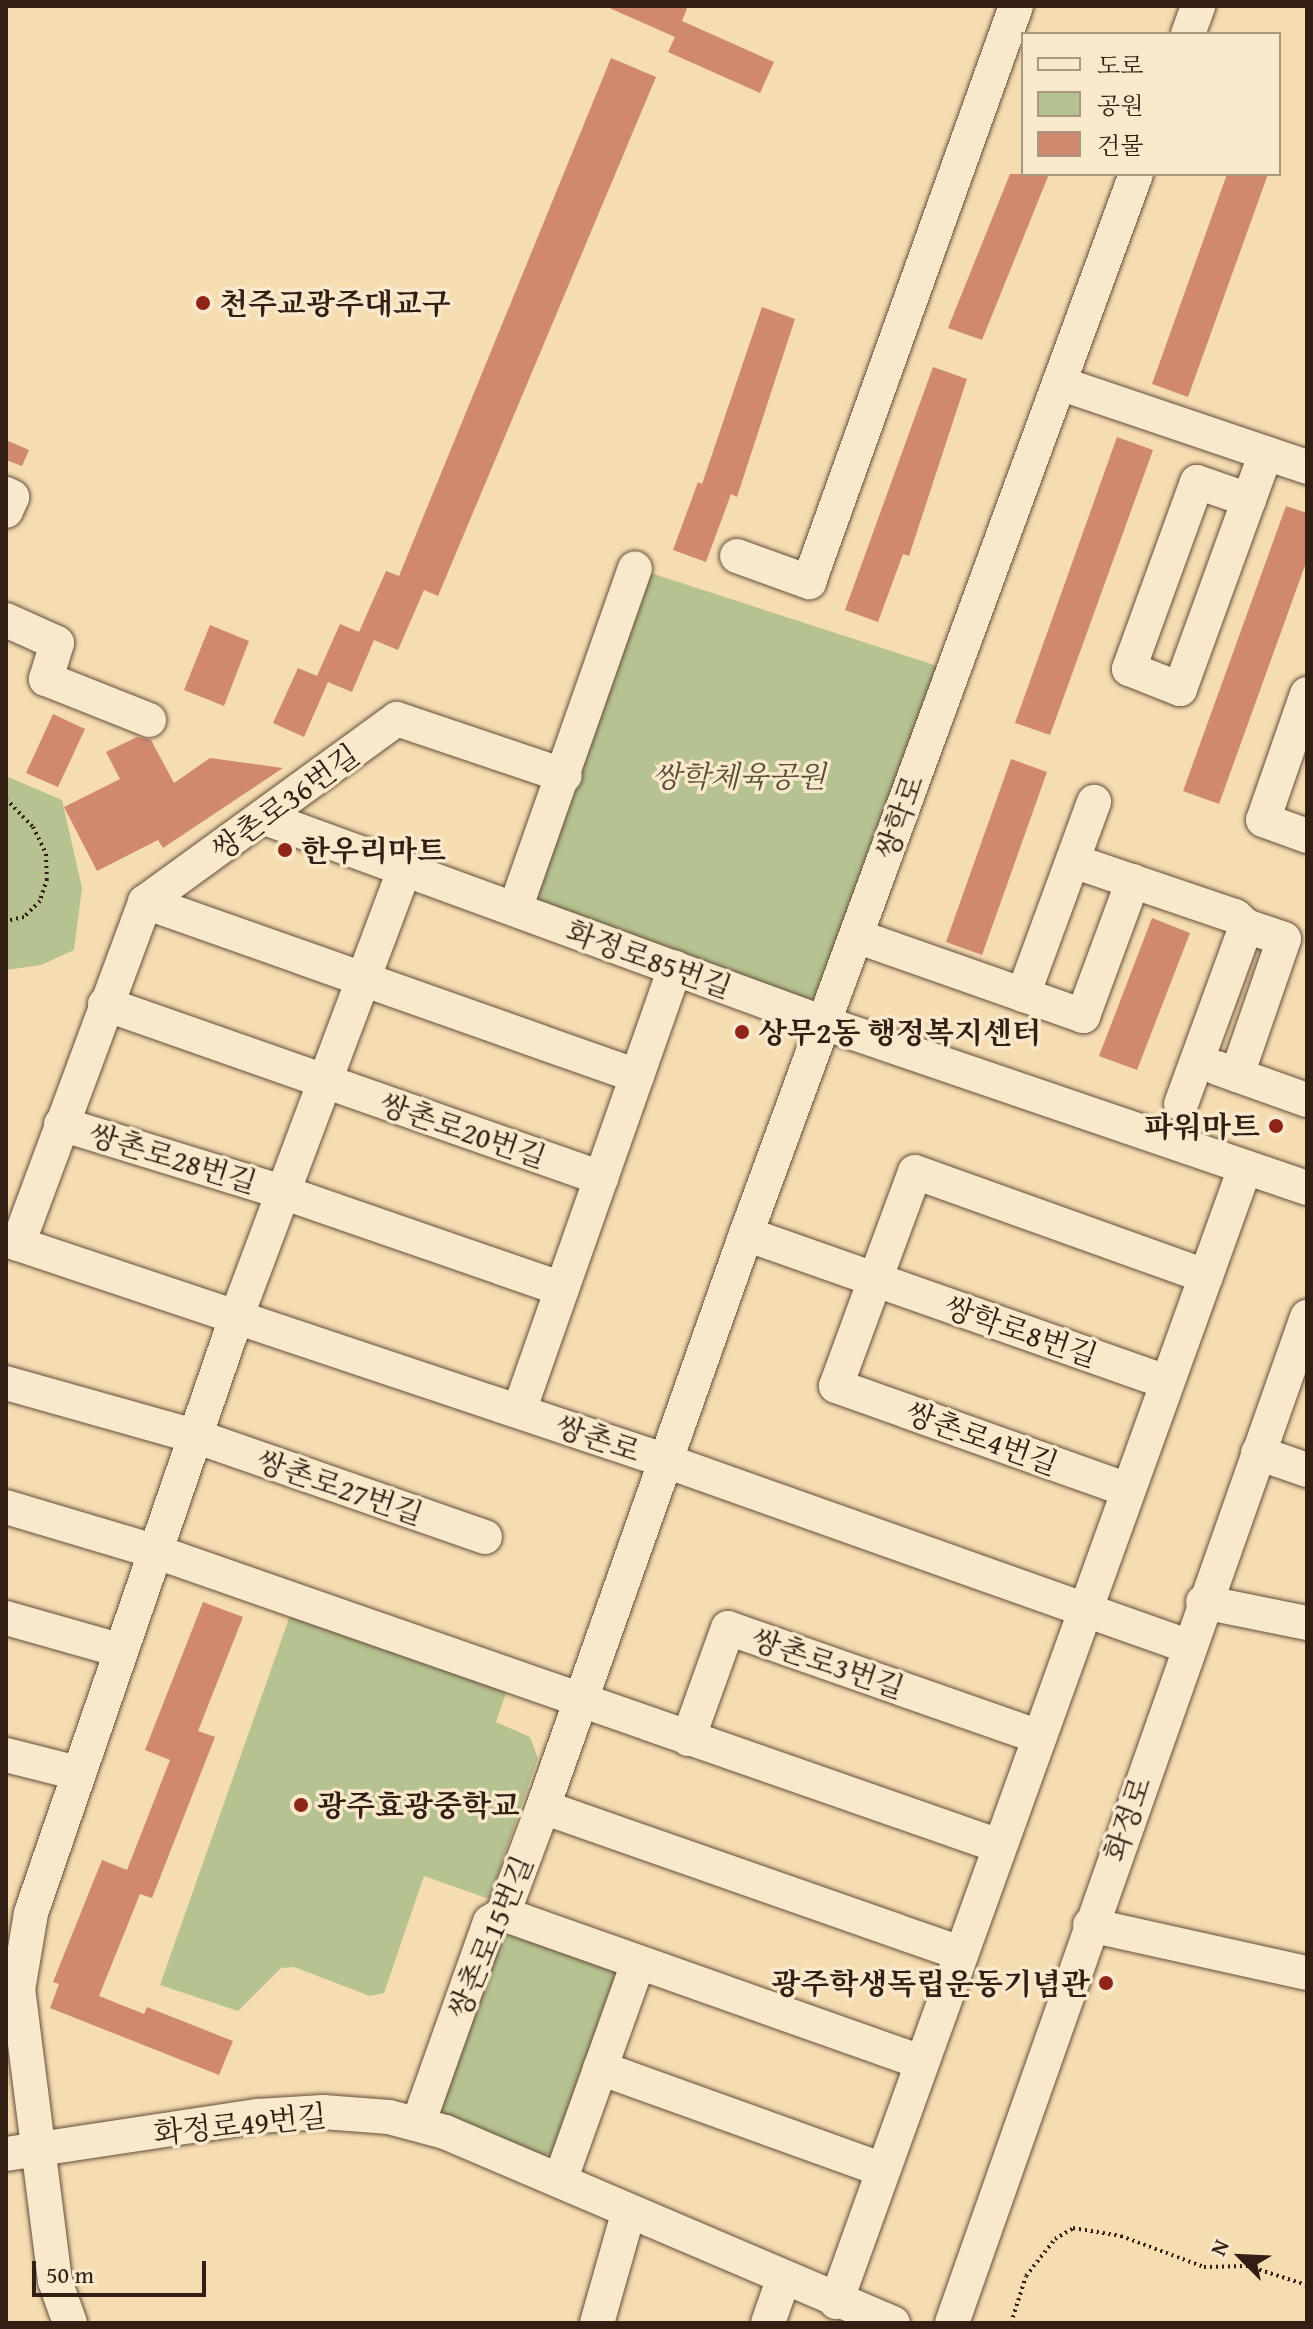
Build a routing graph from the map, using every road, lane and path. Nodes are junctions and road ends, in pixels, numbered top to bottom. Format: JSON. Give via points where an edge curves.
{"nodes":[{"id":1,"x":1016,"y":6,"type":"edge"},
{"id":2,"x":1198,"y":6,"type":"edge"},
{"id":3,"x":1189,"y":32,"type":"edge"},
{"id":4,"x":1135,"y":176,"type":"edge"},
{"id":5,"x":1059,"y":383,"type":"junction"},
{"id":6,"x":1266,"y":453,"type":"junction"},
{"id":7,"x":1307,"y":467,"type":"edge"},
{"id":8,"x":6,"y":494,"type":"edge"},
{"id":9,"x":1249,"y":500,"type":"junction"},
{"id":10,"x":6,"y":511,"type":"edge"},
{"id":11,"x":737,"y":556,"type":"dead end"},
{"id":12,"x":635,"y":568,"type":"dead end"},
{"id":13,"x":6,"y":620,"type":"edge"},
{"id":14,"x":1307,"y":694,"type":"edge"},
{"id":15,"x":149,"y":720,"type":"dead end"},
{"id":16,"x":565,"y":776,"type":"junction"},
{"id":17,"x":6,"y":799,"type":"edge"},
{"id":18,"x":1094,"y":802,"type":"dead end"},
{"id":19,"x":265,"y":818,"type":"junction"},
{"id":20,"x":1307,"y":836,"type":"edge"},
{"id":21,"x":1073,"y":861,"type":"junction"},
{"id":22,"x":405,"y":869,"type":"junction"},
{"id":23,"x":1133,"y":881,"type":"junction"},
{"id":24,"x":145,"y":902,"type":"junction"},
{"id":25,"x":515,"y":909,"type":"junction"},
{"id":26,"x":6,"y":921,"type":"edge"},
{"id":27,"x":1246,"y":926,"type":"junction"},
{"id":28,"x":856,"y":936,"type":"junction"},
{"id":29,"x":675,"y":968,"type":"junction"},
{"id":30,"x":363,"y":980,"type":"junction"},
{"id":31,"x":1023,"y":995,"type":"junction"},
{"id":32,"x":105,"y":1004,"type":"junction"},
{"id":33,"x":824,"y":1023,"type":"junction"},
{"id":34,"x":1197,"y":1061,"type":"junction"},
{"id":35,"x":1237,"y":1075,"type":"junction"},
{"id":36,"x":637,"y":1076,"type":"junction"},
{"id":37,"x":324,"y":1083,"type":"junction"},
{"id":38,"x":1307,"y":1100,"type":"edge"},
{"id":39,"x":1181,"y":1104,"type":"dead end"},
{"id":40,"x":61,"y":1124,"type":"junction"},
{"id":41,"x":1245,"y":1168,"type":"junction"},
{"id":42,"x":601,"y":1178,"type":"junction"},
{"id":43,"x":1307,"y":1188,"type":"edge"},
{"id":44,"x":285,"y":1193,"type":"junction"},
{"id":45,"x":746,"y":1234,"type":"junction"},
{"id":46,"x":12,"y":1242,"type":"edge"},
{"id":47,"x":1206,"y":1276,"type":"junction"},
{"id":48,"x":875,"y":1280,"type":"junction"},
{"id":49,"x":562,"y":1289,"type":"junction"},
{"id":50,"x":237,"y":1315,"type":"junction"},
{"id":51,"x":1307,"y":1317,"type":"edge"},
{"id":52,"x":1167,"y":1382,"type":"junction"},
{"id":53,"x":6,"y":1383,"type":"edge"},
{"id":54,"x":519,"y":1411,"type":"junction"},
{"id":55,"x":195,"y":1436,"type":"junction"},
{"id":56,"x":1258,"y":1453,"type":"junction"},
{"id":57,"x":666,"y":1461,"type":"junction"},
{"id":58,"x":1307,"y":1470,"type":"edge"},
{"id":59,"x":1128,"y":1490,"type":"junction"},
{"id":60,"x":6,"y":1507,"type":"edge"},
{"id":61,"x":485,"y":1537,"type":"dead end"},
{"id":62,"x":154,"y":1551,"type":"junction"},
{"id":63,"x":1203,"y":1602,"type":"junction"},
{"id":64,"x":1084,"y":1610,"type":"junction"},
{"id":65,"x":6,"y":1618,"type":"edge"},
{"id":66,"x":1307,"y":1623,"type":"edge"},
{"id":67,"x":1187,"y":1646,"type":"junction"},
{"id":68,"x":119,"y":1650,"type":"junction"},
{"id":69,"x":579,"y":1704,"type":"junction"},
{"id":70,"x":1039,"y":1737,"type":"junction"},
{"id":71,"x":688,"y":1739,"type":"junction"},
{"id":72,"x":6,"y":1755,"type":"edge"},
{"id":73,"x":77,"y":1773,"type":"junction"},
{"id":74,"x":543,"y":1807,"type":"junction"},
{"id":75,"x":999,"y":1846,"type":"junction"},
{"id":76,"x":21,"y":1890,"type":"edge"},
{"id":77,"x":503,"y":1914,"type":"junction"},
{"id":78,"x":1090,"y":1925,"type":"junction"},
{"id":79,"x":961,"y":1953,"type":"junction"},
{"id":80,"x":638,"y":1963,"type":"junction"},
{"id":81,"x":1307,"y":1973,"type":"edge"},
{"id":82,"x":922,"y":2062,"type":"junction"},
{"id":83,"x":600,"y":2068,"type":"junction"},
{"id":84,"x":418,"y":2124,"type":"junction"},
{"id":85,"x":22,"y":2152,"type":"edge"},
{"id":86,"x":883,"y":2170,"type":"junction"},
{"id":87,"x":560,"y":2181,"type":"junction"},
{"id":88,"x":629,"y":2211,"type":"junction"},
{"id":89,"x":783,"y":2280,"type":"junction"},
{"id":90,"x":1307,"y":2285,"type":"edge"},
{"id":91,"x":836,"y":2302,"type":"junction"},
{"id":92,"x":70,"y":2323,"type":"edge"},
{"id":93,"x":597,"y":2323,"type":"edge"},
{"id":94,"x":768,"y":2323,"type":"edge"},
{"id":95,"x":893,"y":2323,"type":"edge"},
{"id":96,"x":952,"y":2323,"type":"edge"},
{"id":97,"x":1011,"y":2323,"type":"edge"}],
"edges":[{"from":1,"to":11,"type":"street","via":[[809,582]]},
{"from":2,"to":3,"type":"street"},
{"from":4,"to":5,"type":"street","name":"쌍학로"},
{"from":5,"to":6,"type":"street"},
{"from":5,"to":28,"type":"street","name":"쌍학로"},
{"from":6,"to":7,"type":"street"},
{"from":6,"to":9,"type":"street"},
{"from":8,"to":10,"type":"street","via":[[12,497]]},
{"from":9,"to":9,"type":"street","via":[[1180,689],[1129,669],[1197,482]]},
{"from":12,"to":16,"type":"street"},
{"from":13,"to":15,"type":"street","via":[[57,643],[46,679]]},
{"from":14,"to":20,"type":"street","via":[[1263,820]]},
{"from":16,"to":19,"type":"street","name":"쌍촌로36번길","via":[[397,719]]},
{"from":16,"to":25,"type":"street"},
{"from":17,"to":26,"type":"path","via":[[33,827],[46,854],[47,879],[40,901],[24,917]]},
{"from":18,"to":21,"type":"street"},
{"from":19,"to":22,"type":"street","name":"화정로85번길"},
{"from":19,"to":24,"type":"street","name":"쌍촌로36번길"},
{"from":21,"to":23,"type":"street"},
{"from":21,"to":31,"type":"street"},
{"from":22,"to":25,"type":"street","name":"화정로85번길"},
{"from":22,"to":30,"type":"street","name":"쌍촌로28번길"},
{"from":23,"to":27,"type":"street","via":[[1235,916]]},
{"from":23,"to":31,"type":"street","via":[[1083,1016]]},
{"from":24,"to":30,"type":"street"},
{"from":24,"to":32,"type":"street"},
{"from":25,"to":29,"type":"street","name":"화정로85번길"},
{"from":27,"to":34,"type":"street"},
{"from":27,"to":35,"type":"street","via":[[1284,939]]},
{"from":28,"to":31,"type":"street"},
{"from":28,"to":33,"type":"street","name":"쌍학로"},
{"from":29,"to":33,"type":"street","name":"화정로85번길"},
{"from":29,"to":36,"type":"street"},
{"from":30,"to":36,"type":"street"},
{"from":30,"to":37,"type":"street","name":"쌍촌로28번길"},
{"from":32,"to":37,"type":"street"},
{"from":32,"to":40,"type":"street"},
{"from":33,"to":41,"type":"street","name":"화정로85번길"},
{"from":33,"to":45,"type":"street","name":"쌍학로"},
{"from":34,"to":35,"type":"street"},
{"from":34,"to":39,"type":"street"},
{"from":35,"to":38,"type":"street"},
{"from":36,"to":42,"type":"street"},
{"from":37,"to":42,"type":"street","name":"쌍촌로20번길"},
{"from":37,"to":44,"type":"street","name":"쌍촌로28번길"},
{"from":40,"to":44,"type":"street","name":"쌍촌로28번길"},
{"from":40,"to":46,"type":"street"},
{"from":41,"to":43,"type":"street","name":"화정로85번길"},
{"from":41,"to":47,"type":"street"},
{"from":42,"to":49,"type":"street"},
{"from":44,"to":49,"type":"street"},
{"from":44,"to":50,"type":"street","name":"쌍촌로28번길"},
{"from":45,"to":48,"type":"street","name":"쌍학로8번길"},
{"from":45,"to":57,"type":"street","name":"쌍학로"},
{"from":46,"to":50,"type":"street","name":"쌍촌로"},
{"from":47,"to":48,"type":"street","via":[[915,1172]]},
{"from":47,"to":52,"type":"street"},
{"from":48,"to":52,"type":"street","name":"쌍학로8번길"},
{"from":48,"to":59,"type":"street","name":"쌍촌로4번길","via":[[836,1386]]},
{"from":49,"to":54,"type":"street"},
{"from":50,"to":54,"type":"street","name":"쌍촌로"},
{"from":50,"to":55,"type":"street"},
{"from":51,"to":56,"type":"street","name":"화정로"},
{"from":52,"to":59,"type":"street"},
{"from":53,"to":55,"type":"street","name":"쌍촌로27번길"},
{"from":54,"to":57,"type":"street","name":"쌍촌로"},
{"from":55,"to":61,"type":"street","name":"쌍촌로27번길"},
{"from":55,"to":62,"type":"street"},
{"from":56,"to":58,"type":"street"},
{"from":56,"to":63,"type":"street","name":"화정로"},
{"from":57,"to":64,"type":"street","name":"쌍촌로"},
{"from":57,"to":69,"type":"street","name":"쌍촌로15번길"},
{"from":59,"to":64,"type":"street"},
{"from":60,"to":62,"type":"street"},
{"from":62,"to":68,"type":"street"},
{"from":62,"to":69,"type":"street"},
{"from":63,"to":66,"type":"street"},
{"from":63,"to":67,"type":"street","name":"화정로"},
{"from":64,"to":67,"type":"street","name":"쌍촌로"},
{"from":64,"to":70,"type":"street"},
{"from":65,"to":68,"type":"street"},
{"from":67,"to":78,"type":"street","name":"화정로"},
{"from":68,"to":73,"type":"street"},
{"from":69,"to":71,"type":"street"},
{"from":69,"to":74,"type":"street","name":"쌍촌로15번길"},
{"from":70,"to":71,"type":"street","name":"쌍촌로3번길","via":[[728,1628]]},
{"from":70,"to":75,"type":"street"},
{"from":71,"to":75,"type":"street"},
{"from":72,"to":73,"type":"street"},
{"from":73,"to":76,"type":"street"},
{"from":74,"to":77,"type":"street","name":"쌍촌로15번길"},
{"from":74,"to":79,"type":"street"},
{"from":75,"to":79,"type":"street"},
{"from":76,"to":85,"type":"street"},
{"from":77,"to":80,"type":"street"},
{"from":77,"to":84,"type":"street","name":"쌍촌로15번길","via":[[490,1922]]},
{"from":78,"to":81,"type":"street"},
{"from":78,"to":96,"type":"street","name":"화정로"},
{"from":79,"to":82,"type":"street"},
{"from":80,"to":82,"type":"street"},
{"from":80,"to":83,"type":"street"},
{"from":82,"to":86,"type":"street"},
{"from":83,"to":86,"type":"street"},
{"from":83,"to":87,"type":"street"},
{"from":84,"to":85,"type":"street","name":"화정로49번길","via":[[323,2112]]},
{"from":84,"to":87,"type":"street","name":"화정로49번길"},
{"from":85,"to":92,"type":"street"},
{"from":86,"to":91,"type":"street"},
{"from":87,"to":88,"type":"street","name":"화정로49번길"},
{"from":88,"to":89,"type":"street","name":"화정로49번길"},
{"from":88,"to":93,"type":"street"},
{"from":89,"to":91,"type":"street","name":"화정로49번길"},
{"from":89,"to":94,"type":"street"},
{"from":90,"to":97,"type":"path","via":[[1248,2266],[1204,2267],[1121,2236],[1073,2228],[1055,2239],[1026,2276]]},
{"from":91,"to":95,"type":"street","name":"화정로49번길"}]}
